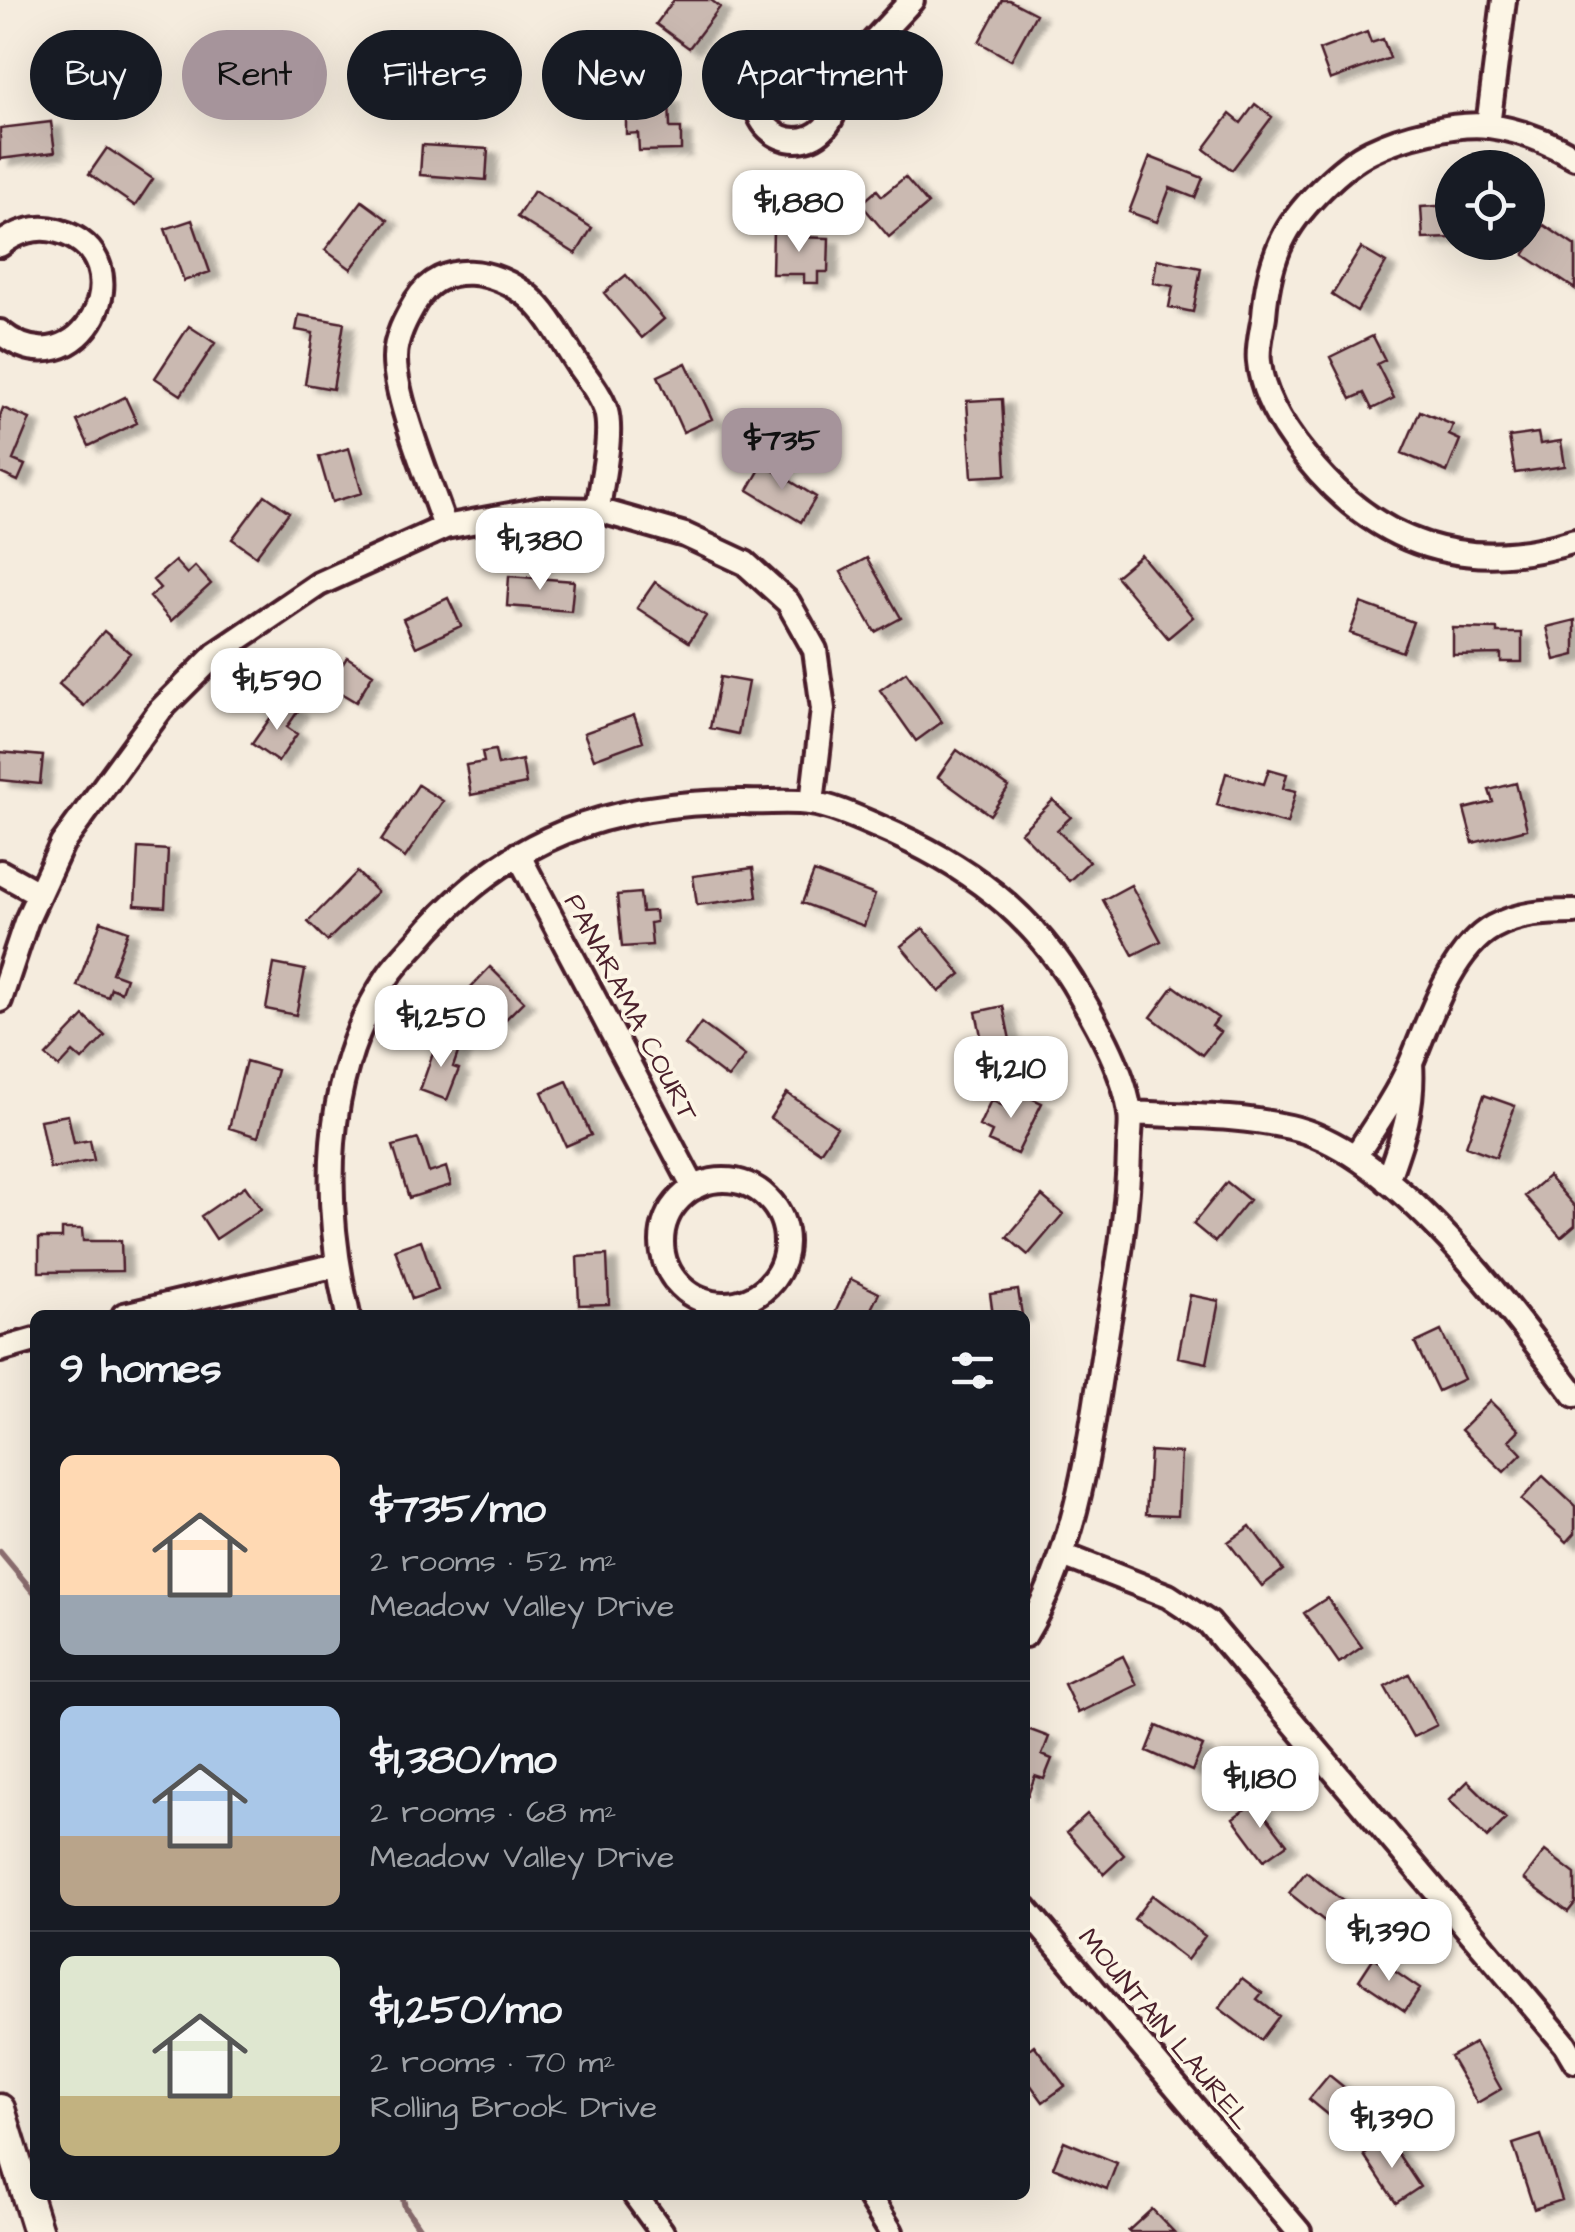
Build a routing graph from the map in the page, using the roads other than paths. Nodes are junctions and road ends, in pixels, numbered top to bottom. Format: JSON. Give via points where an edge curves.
{"nodes":[{"id":1,"x":912,"y":0,"type":"edge"},
{"id":2,"x":1504,"y":0,"type":"edge"},
{"id":3,"x":884,"y":30,"type":"edge"},
{"id":4,"x":1488,"y":126,"type":"junction"},
{"id":5,"x":1575,"y":157,"type":"edge"},
{"id":6,"x":0,"y":246,"type":"edge"},
{"id":7,"x":0,"y":332,"type":"edge"},
{"id":8,"x":598,"y":510,"type":"junction"},
{"id":9,"x":444,"y":527,"type":"junction"},
{"id":10,"x":1575,"y":541,"type":"edge"},
{"id":11,"x":812,"y":803,"type":"junction"},
{"id":12,"x":518,"y":854,"type":"junction"},
{"id":13,"x":0,"y":872,"type":"edge"},
{"id":14,"x":38,"y":893,"type":"junction"},
{"id":15,"x":1575,"y":912,"type":"edge"},
{"id":16,"x":0,"y":1000,"type":"edge"},
{"id":17,"x":1411,"y":1064,"type":"junction"},
{"id":18,"x":1130,"y":1112,"type":"junction"},
{"id":19,"x":1356,"y":1154,"type":"junction"},
{"id":20,"x":1388,"y":1182,"type":"junction"},
{"id":21,"x":694,"y":1188,"type":"junction"},
{"id":22,"x":337,"y":1265,"type":"junction"},
{"id":23,"x":145,"y":1310,"type":"edge"},
{"id":24,"x":347,"y":1310,"type":"edge"},
{"id":25,"x":30,"y":1341,"type":"edge"},
{"id":26,"x":0,"y":1350,"type":"edge"},
{"id":27,"x":1575,"y":1395,"type":"edge"},
{"id":28,"x":1063,"y":1555,"type":"junction"},
{"id":29,"x":1030,"y":1626,"type":"edge"},
{"id":30,"x":1030,"y":1914,"type":"edge"},
{"id":31,"x":1575,"y":2061,"type":"edge"},
{"id":32,"x":0,"y":2108,"type":"edge"},
{"id":33,"x":639,"y":2200,"type":"edge"},
{"id":34,"x":871,"y":2200,"type":"edge"},
{"id":35,"x":38,"y":2232,"type":"edge"},
{"id":36,"x":662,"y":2232,"type":"edge"},
{"id":37,"x":891,"y":2232,"type":"edge"},
{"id":38,"x":1299,"y":2232,"type":"edge"}],
"edges":[{"from":1,"to":3,"type":"street"},
{"from":2,"to":4,"type":"street"},
{"from":4,"to":5,"type":"street"},
{"from":4,"to":10,"type":"street","via":[[1429,131],[1370,151],[1322,188],[1285,235],[1266,292],[1259,362],[1278,424],[1328,486],[1386,531],[1431,547],[1487,554],[1538,552]]},
{"from":6,"to":7,"type":"street","via":[[34,229],[68,234],[93,258],[102,293],[89,326],[59,346],[23,346]]},
{"from":8,"to":9,"type":"street","via":[[542,509]]},
{"from":8,"to":9,"type":"street","via":[[608,432],[599,396],[528,297],[487,274],[460,271],[422,292],[395,357],[397,383]]},
{"from":8,"to":11,"type":"street","via":[[685,536],[745,563],[788,602],[815,650],[823,709]]},
{"from":9,"to":14,"type":"street","via":[[319,584],[216,654],[141,734],[62,844]]},
{"from":11,"to":12,"type":"street","via":[[654,807],[592,821]]},
{"from":11,"to":18,"type":"street","via":[[921,845],[1016,911],[1064,966],[1105,1039]]},
{"from":12,"to":21,"type":"street","name":"PANARAMA COURT"},
{"from":12,"to":22,"type":"street","via":[[443,910],[388,976],[358,1036],[338,1098],[330,1156]]},
{"from":13,"to":14,"type":"street"},
{"from":14,"to":16,"type":"street"},
{"from":15,"to":17,"type":"street","via":[[1533,912],[1492,928],[1468,950],[1426,1022]]},
{"from":17,"to":19,"type":"street"},
{"from":17,"to":20,"type":"street","via":[[1413,1095]]},
{"from":18,"to":19,"type":"street","via":[[1293,1127]]},
{"from":18,"to":28,"type":"street","via":[[1119,1258]]},
{"from":19,"to":20,"type":"street"},
{"from":20,"to":27,"type":"street","via":[[1423,1211]]},
{"from":21,"to":21,"type":"street","via":[[717,1180],[741,1182],[778,1211],[786,1234],[784,1258],[756,1296],[708,1301],[670,1272],[664,1225]]},
{"from":22,"to":23,"type":"street"},
{"from":22,"to":24,"type":"street"},
{"from":25,"to":26,"type":"street"},
{"from":28,"to":29,"type":"street"},
{"from":28,"to":31,"type":"street","via":[[1168,1596],[1209,1622]]},
{"from":30,"to":38,"type":"street","name":"MOUNTAIN LAUREL"},
{"from":32,"to":35,"type":"street"},
{"from":33,"to":36,"type":"street"},
{"from":34,"to":37,"type":"street"}]}
